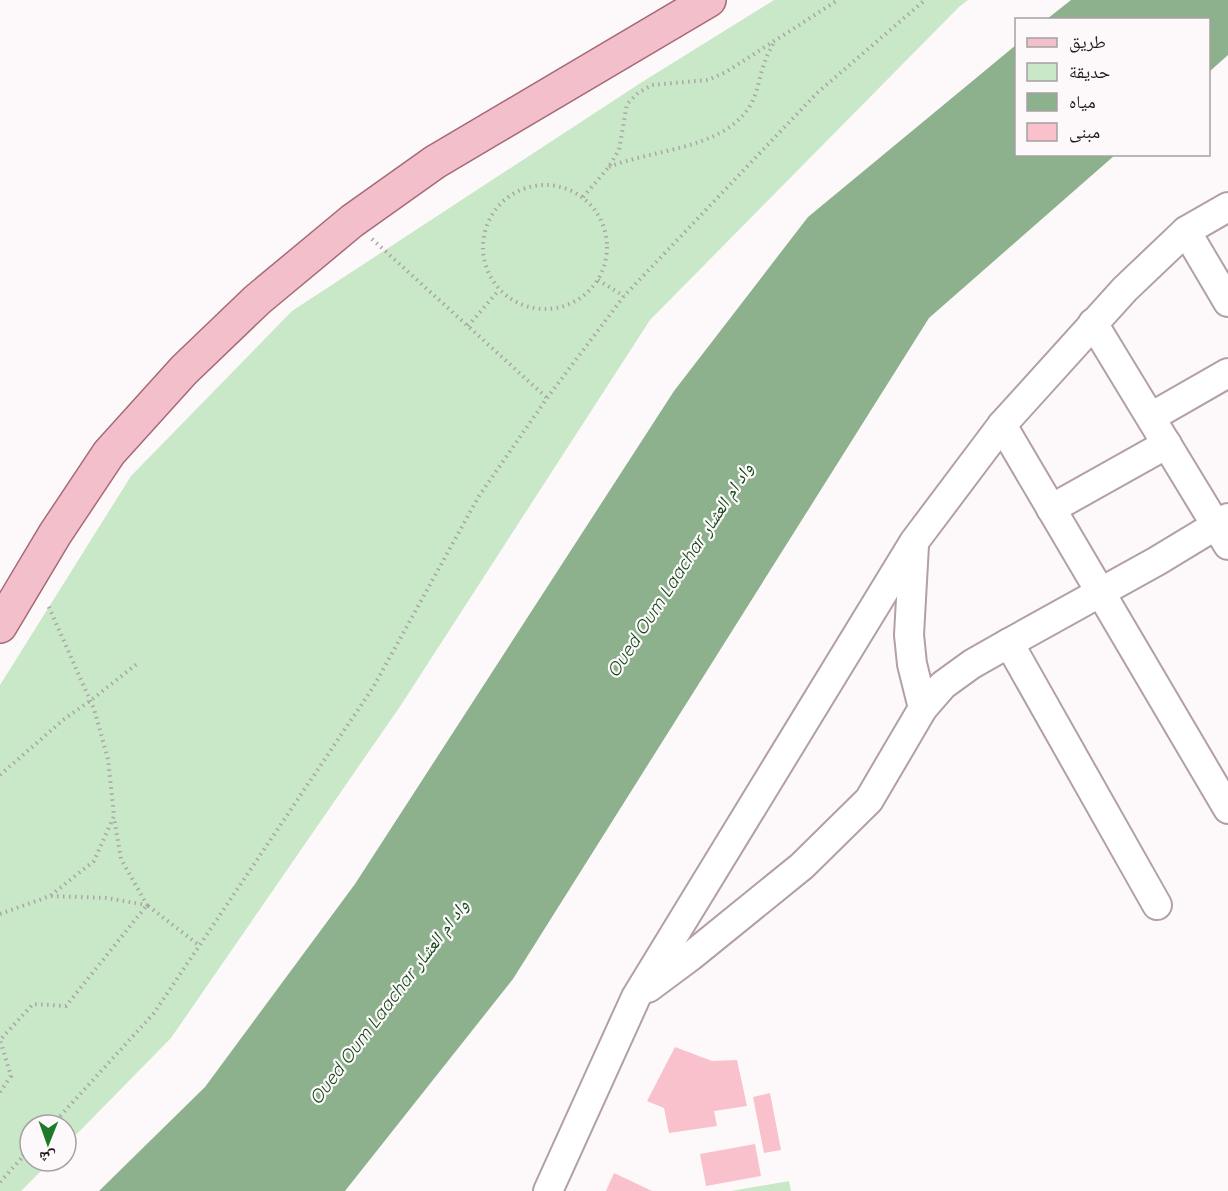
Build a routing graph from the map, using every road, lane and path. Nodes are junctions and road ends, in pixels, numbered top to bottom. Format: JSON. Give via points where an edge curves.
{"nodes":[{"id":1,"x":709,"y":0,"type":"edge"},
{"id":2,"x":838,"y":0,"type":"edge"},
{"id":3,"x":925,"y":0,"type":"edge"},
{"id":4,"x":774,"y":42,"type":"junction"},
{"id":5,"x":608,"y":168,"type":"junction"},
{"id":6,"x":584,"y":197,"type":"junction"},
{"id":7,"x":1228,"y":207,"type":"edge"},
{"id":8,"x":352,"y":221,"type":"junction"},
{"id":9,"x":1186,"y":231,"type":"junction"},
{"id":10,"x":598,"y":280,"type":"junction"},
{"id":11,"x":499,"y":290,"type":"junction"},
{"id":12,"x":624,"y":296,"type":"junction"},
{"id":13,"x":1228,"y":302,"type":"edge"},
{"id":14,"x":1093,"y":323,"type":"junction"},
{"id":15,"x":468,"y":326,"type":"junction"},
{"id":16,"x":1228,"y":373,"type":"edge"},
{"id":17,"x":547,"y":398,"type":"junction"},
{"id":18,"x":1150,"y":417,"type":"junction"},
{"id":19,"x":1002,"y":425,"type":"junction"},
{"id":20,"x":1167,"y":444,"type":"junction"},
{"id":21,"x":1051,"y":509,"type":"junction"},
{"id":22,"x":1224,"y":529,"type":"edge"},
{"id":23,"x":914,"y":543,"type":"junction"},
{"id":24,"x":33,"y":572,"type":"junction"},
{"id":25,"x":1100,"y":592,"type":"junction"},
{"id":26,"x":0,"y":626,"type":"edge"},
{"id":27,"x":1010,"y":643,"type":"junction"},
{"id":28,"x":138,"y":663,"type":"dead end"},
{"id":29,"x":90,"y":701,"type":"junction"},
{"id":30,"x":923,"y":708,"type":"junction"},
{"id":31,"x":0,"y":775,"type":"edge"},
{"id":32,"x":1228,"y":809,"type":"edge"},
{"id":33,"x":114,"y":816,"type":"junction"},
{"id":34,"x":50,"y":896,"type":"junction"},
{"id":35,"x":147,"y":905,"type":"junction"},
{"id":36,"x":1157,"y":906,"type":"dead end"},
{"id":37,"x":0,"y":914,"type":"edge"},
{"id":38,"x":200,"y":946,"type":"junction"},
{"id":39,"x":636,"y":997,"type":"junction"},
{"id":40,"x":0,"y":1092,"type":"edge"},
{"id":41,"x":63,"y":1113,"type":"edge"},
{"id":42,"x":18,"y":1162,"type":"edge"},
{"id":43,"x":0,"y":1182,"type":"edge"},
{"id":44,"x":548,"y":1191,"type":"edge"}],
"edges":[{"from":1,"to":8,"type":"main road","via":[[435,162]]},
{"from":2,"to":4,"type":"path"},
{"from":3,"to":12,"type":"path","via":[[817,93]]},
{"from":4,"to":5,"type":"path","via":[[749,108],[735,124],[712,138]]},
{"from":4,"to":5,"type":"path","via":[[708,80],[652,85],[638,93],[627,104],[619,150]]},
{"from":5,"to":6,"type":"path"},
{"from":6,"to":10,"type":"path","via":[[606,230],[608,250]]},
{"from":6,"to":11,"type":"path","via":[[546,184],[526,187],[508,196],[493,211],[484,230],[482,252],[487,273]]},
{"from":7,"to":9,"type":"street"},
{"from":8,"to":15,"type":"path"},
{"from":8,"to":24,"type":"main road","via":[[257,300],[109,453]]},
{"from":9,"to":13,"type":"street"},
{"from":9,"to":14,"type":"street"},
{"from":10,"to":11,"type":"path","via":[[579,300],[559,308],[537,309],[517,303]]},
{"from":10,"to":12,"type":"path"},
{"from":11,"to":15,"type":"path"},
{"from":12,"to":17,"type":"path"},
{"from":14,"to":18,"type":"street"},
{"from":14,"to":19,"type":"street"},
{"from":15,"to":17,"type":"path"},
{"from":16,"to":18,"type":"street"},
{"from":17,"to":38,"type":"path","via":[[479,496],[374,686]]},
{"from":18,"to":20,"type":"street"},
{"from":19,"to":21,"type":"street"},
{"from":19,"to":23,"type":"street"},
{"from":20,"to":21,"type":"street"},
{"from":20,"to":22,"type":"street"},
{"from":21,"to":25,"type":"street"},
{"from":22,"to":25,"type":"street"},
{"from":23,"to":30,"type":"street","via":[[909,635]]},
{"from":23,"to":39,"type":"street"},
{"from":24,"to":26,"type":"main road"},
{"from":24,"to":29,"type":"path"},
{"from":25,"to":27,"type":"street"},
{"from":25,"to":32,"type":"street"},
{"from":27,"to":30,"type":"street","via":[[943,685]]},
{"from":27,"to":36,"type":"street"},
{"from":28,"to":29,"type":"path"},
{"from":29,"to":31,"type":"path"},
{"from":29,"to":33,"type":"path","via":[[108,759]]},
{"from":30,"to":39,"type":"street","via":[[869,800],[802,866]]},
{"from":33,"to":34,"type":"path","via":[[94,861]]},
{"from":33,"to":35,"type":"path","via":[[121,859]]},
{"from":34,"to":35,"type":"path","via":[[106,898]]},
{"from":34,"to":37,"type":"path"},
{"from":35,"to":38,"type":"path"},
{"from":35,"to":40,"type":"path","via":[[66,1006],[33,1004],[0,1041],[12,1076]]},
{"from":38,"to":41,"type":"path","via":[[154,1013]]},
{"from":39,"to":44,"type":"street"},
{"from":42,"to":43,"type":"path"}]}
